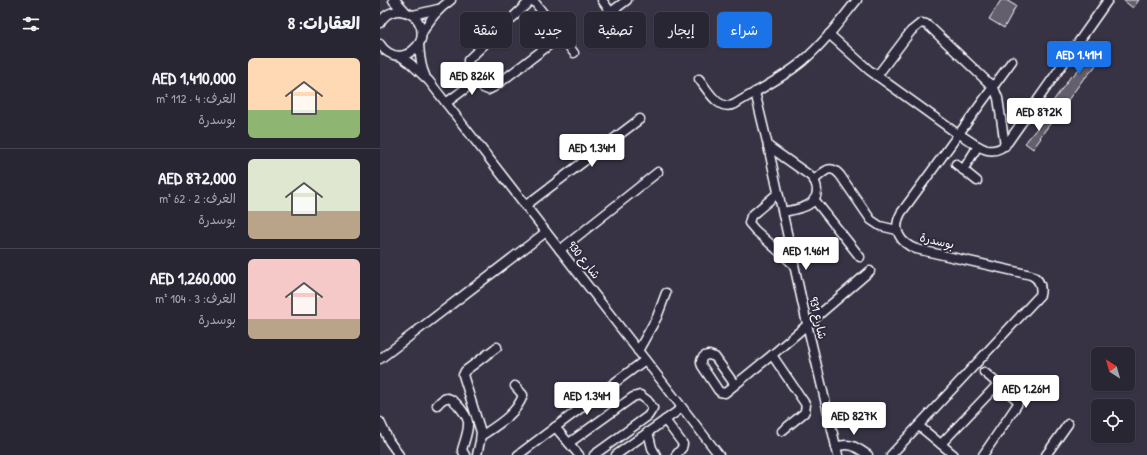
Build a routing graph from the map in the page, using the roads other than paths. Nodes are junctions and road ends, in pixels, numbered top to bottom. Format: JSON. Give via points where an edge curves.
{"nodes":[{"id":1,"x":394,"y":0,"type":"edge"},
{"id":2,"x":451,"y":0,"type":"edge"},
{"id":3,"x":532,"y":0,"type":"edge"},
{"id":4,"x":602,"y":0,"type":"edge"},
{"id":5,"x":627,"y":0,"type":"edge"},
{"id":6,"x":857,"y":0,"type":"edge"},
{"id":7,"x":1106,"y":1,"type":"edge"},
{"id":8,"x":439,"y":9,"type":"junction"},
{"id":9,"x":542,"y":12,"type":"edge"},
{"id":10,"x":611,"y":12,"type":"joint"},
{"id":11,"x":409,"y":13,"type":"junction"},
{"id":12,"x":380,"y":23,"type":"edge"},
{"id":13,"x":422,"y":33,"type":"junction"},
{"id":14,"x":829,"y":34,"type":"junction"},
{"id":15,"x":380,"y":44,"type":"edge"},
{"id":16,"x":419,"y":44,"type":"junction"},
{"id":17,"x":545,"y":48,"type":"edge"},
{"id":18,"x":570,"y":48,"type":"edge"},
{"id":19,"x":384,"y":53,"type":"edge"},
{"id":20,"x":574,"y":53,"type":"dead end"},
{"id":21,"x":400,"y":56,"type":"junction"},
{"id":22,"x":1012,"y":61,"type":"dead end"},
{"id":23,"x":877,"y":76,"type":"junction"},
{"id":24,"x":699,"y":79,"type":"dead end"},
{"id":25,"x":477,"y":80,"type":"junction"},
{"id":26,"x":429,"y":81,"type":"junction"},
{"id":27,"x":994,"y":88,"type":"junction"},
{"id":28,"x":755,"y":92,"type":"junction"},
{"id":29,"x":446,"y":103,"type":"junction"},
{"id":30,"x":640,"y":119,"type":"dead end"},
{"id":31,"x":959,"y":135,"type":"junction"},
{"id":32,"x":768,"y":146,"type":"junction"},
{"id":33,"x":978,"y":146,"type":"junction"},
{"id":34,"x":1005,"y":146,"type":"junction"},
{"id":35,"x":956,"y":164,"type":"dead end"},
{"id":36,"x":963,"y":170,"type":"junction"},
{"id":37,"x":658,"y":172,"type":"dead end"},
{"id":38,"x":814,"y":180,"type":"junction"},
{"id":39,"x":977,"y":181,"type":"dead end"},
{"id":40,"x":778,"y":193,"type":"junction"},
{"id":41,"x":814,"y":200,"type":"junction"},
{"id":42,"x":526,"y":206,"type":"junction"},
{"id":43,"x":783,"y":212,"type":"junction"},
{"id":44,"x":897,"y":230,"type":"junction"},
{"id":45,"x":546,"y":232,"type":"junction"},
{"id":46,"x":560,"y":250,"type":"junction"},
{"id":47,"x":860,"y":257,"type":"dead end"},
{"id":48,"x":794,"y":265,"type":"junction"},
{"id":49,"x":870,"y":271,"type":"dead end"},
{"id":50,"x":666,"y":293,"type":"dead end"},
{"id":51,"x":807,"y":324,"type":"junction"},
{"id":52,"x":497,"y":347,"type":"dead end"},
{"id":53,"x":638,"y":351,"type":"junction"},
{"id":54,"x":772,"y":354,"type":"junction"},
{"id":55,"x":380,"y":359,"type":"edge"},
{"id":56,"x":645,"y":360,"type":"junction"},
{"id":57,"x":984,"y":372,"type":"dead end"},
{"id":58,"x":998,"y":384,"type":"junction"},
{"id":59,"x":735,"y":385,"type":"junction"},
{"id":60,"x":515,"y":386,"type":"dead end"},
{"id":61,"x":436,"y":405,"type":"dead end"},
{"id":62,"x":682,"y":408,"type":"junction"},
{"id":63,"x":665,"y":420,"type":"junction"},
{"id":64,"x":380,"y":422,"type":"edge"},
{"id":65,"x":1068,"y":424,"type":"dead end"},
{"id":66,"x":919,"y":426,"type":"junction"},
{"id":67,"x":555,"y":427,"type":"junction"},
{"id":68,"x":782,"y":431,"type":"dead end"},
{"id":69,"x":648,"y":432,"type":"junction"},
{"id":70,"x":481,"y":436,"type":"junction"},
{"id":71,"x":569,"y":443,"type":"junction"},
{"id":72,"x":941,"y":444,"type":"junction"},
{"id":73,"x":837,"y":451,"type":"edge"},
{"id":74,"x":399,"y":455,"type":"edge"},
{"id":75,"x":465,"y":455,"type":"edge"},
{"id":76,"x":477,"y":455,"type":"edge"},
{"id":77,"x":518,"y":455,"type":"edge"},
{"id":78,"x":579,"y":455,"type":"edge"},
{"id":79,"x":594,"y":455,"type":"edge"},
{"id":80,"x":616,"y":455,"type":"edge"},
{"id":81,"x":656,"y":455,"type":"edge"},
{"id":82,"x":676,"y":455,"type":"edge"},
{"id":83,"x":719,"y":455,"type":"edge"},
{"id":84,"x":868,"y":455,"type":"edge"},
{"id":85,"x":891,"y":455,"type":"edge"},
{"id":86,"x":954,"y":455,"type":"edge"},
{"id":87,"x":983,"y":455,"type":"edge"},
{"id":88,"x":1046,"y":455,"type":"edge"}],
"edges":[{"from":1,"to":11,"type":"main road"},
{"from":2,"to":8,"type":"street"},
{"from":3,"to":9,"type":"street"},
{"from":3,"to":25,"type":"street","via":[[468,60],[468,67]]},
{"from":4,"to":10,"type":"street"},
{"from":5,"to":10,"type":"street"},
{"from":6,"to":14,"type":"street"},
{"from":7,"to":34,"type":"street"},
{"from":8,"to":11,"type":"street"},
{"from":8,"to":13,"type":"street"},
{"from":11,"to":12,"type":"street","via":[[396,11],[388,14]]},
{"from":11,"to":13,"type":"street","via":[[420,23]]},
{"from":13,"to":16,"type":"street"},
{"from":14,"to":23,"type":"street"},
{"from":14,"to":28,"type":"street","via":[[802,61]]},
{"from":15,"to":19,"type":"street"},
{"from":16,"to":21,"type":"street","via":[[411,53]]},
{"from":16,"to":26,"type":"street","name":"شارع 930","via":[[423,70]]},
{"from":17,"to":25,"type":"street","via":[[491,89],[486,89]]},
{"from":18,"to":20,"type":"street"},
{"from":19,"to":21,"type":"street"},
{"from":21,"to":26,"type":"street","name":"شارع 930"},
{"from":22,"to":27,"type":"street"},
{"from":23,"to":27,"type":"street","via":[[911,31],[921,23],[931,28]]},
{"from":23,"to":31,"type":"street"},
{"from":24,"to":28,"type":"street","via":[[718,103],[725,106],[735,104]]},
{"from":25,"to":29,"type":"street"},
{"from":26,"to":29,"type":"street","name":"شارع 930"},
{"from":27,"to":31,"type":"street"},
{"from":27,"to":34,"type":"street","via":[[998,98]]},
{"from":28,"to":32,"type":"street","name":"شارع 931"},
{"from":29,"to":42,"type":"street","name":"شارع 930"},
{"from":30,"to":42,"type":"street"},
{"from":31,"to":33,"type":"street"},
{"from":31,"to":44,"type":"street","via":[[901,214]]},
{"from":32,"to":38,"type":"street"},
{"from":32,"to":40,"type":"street","name":"شارع 931"},
{"from":33,"to":34,"type":"street","via":[[994,150]]},
{"from":33,"to":36,"type":"street"},
{"from":35,"to":36,"type":"street"},
{"from":36,"to":39,"type":"street"},
{"from":37,"to":46,"type":"street"},
{"from":38,"to":41,"type":"street","via":[[817,193]]},
{"from":38,"to":44,"type":"street","via":[[831,168],[834,169],[871,220],[880,226]]},
{"from":40,"to":43,"type":"street","name":"شارع 931"},
{"from":40,"to":48,"type":"street","via":[[751,216],[749,222]]},
{"from":41,"to":43,"type":"street","via":[[803,208]]},
{"from":41,"to":47,"type":"street"},
{"from":42,"to":45,"type":"street","name":"شارع 930"},
{"from":43,"to":48,"type":"street","name":"شارع 931"},
{"from":44,"to":66,"type":"street","name":"بوسدرة","via":[[900,238],[910,247],[1031,275],[1038,280],[1041,290],[1036,300]]},
{"from":45,"to":46,"type":"street","name":"شارع 930"},
{"from":45,"to":55,"type":"street"},
{"from":46,"to":53,"type":"street","name":"شارع 930"},
{"from":48,"to":51,"type":"street","name":"شارع 931"},
{"from":49,"to":51,"type":"street"},
{"from":50,"to":53,"type":"street","via":[[657,317]]},
{"from":51,"to":54,"type":"street"},
{"from":51,"to":73,"type":"street","name":"شارع 931"},
{"from":52,"to":70,"type":"street","via":[[463,375]]},
{"from":53,"to":56,"type":"street","name":"شارع 930"},
{"from":54,"to":59,"type":"street"},
{"from":54,"to":68,"type":"street","via":[[806,405],[804,413]]},
{"from":56,"to":62,"type":"street","name":"شارع 930"},
{"from":56,"to":67,"type":"street"},
{"from":57,"to":58,"type":"street"},
{"from":58,"to":72,"type":"street"},
{"from":58,"to":87,"type":"street","via":[[1016,399],[1018,404]]},
{"from":59,"to":59,"type":"street","via":[[725,393],[720,392],[702,366],[702,358],[709,355],[714,357]]},
{"from":60,"to":70,"type":"street","via":[[523,395],[517,407]]},
{"from":61,"to":75,"type":"street","via":[[450,398],[466,416],[468,427],[462,450]]},
{"from":62,"to":63,"type":"street"},
{"from":62,"to":83,"type":"street","name":"شارع 930"},
{"from":63,"to":69,"type":"street"},
{"from":63,"to":82,"type":"street","via":[[683,444]]},
{"from":64,"to":74,"type":"street"},
{"from":65,"to":88,"type":"street"},
{"from":66,"to":72,"type":"street"},
{"from":66,"to":85,"type":"street","name":"بوسدرة"},
{"from":67,"to":71,"type":"street"},
{"from":67,"to":77,"type":"street"},
{"from":69,"to":80,"type":"street"},
{"from":69,"to":81,"type":"street"},
{"from":70,"to":76,"type":"street"},
{"from":71,"to":78,"type":"street"},
{"from":71,"to":79,"type":"street","via":[[633,397],[640,395],[648,401],[653,408],[648,416]]},
{"from":72,"to":86,"type":"street"},
{"from":73,"to":84,"type":"street","via":[[841,445],[850,445]]}]}
